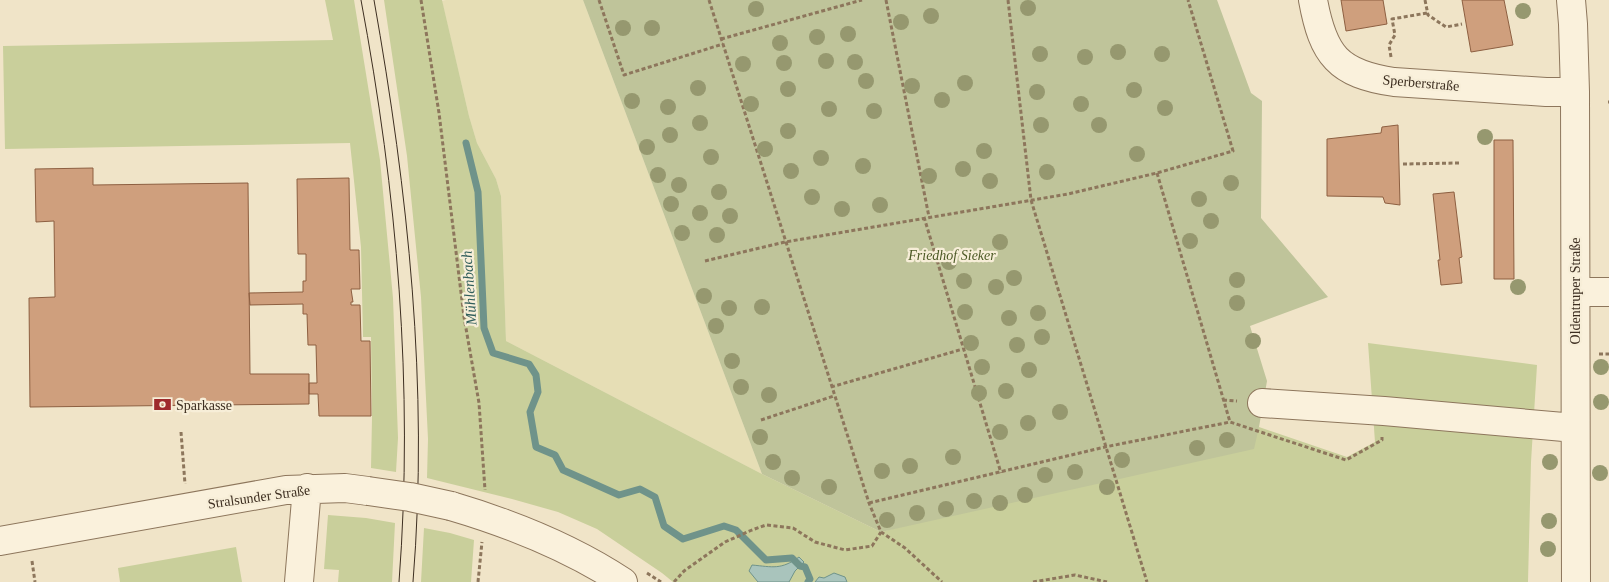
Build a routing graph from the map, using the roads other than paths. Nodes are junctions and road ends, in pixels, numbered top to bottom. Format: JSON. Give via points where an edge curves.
{"nodes":[{"id":1,"x":1313,"y":0,"type":"edge"},
{"id":2,"x":1571,"y":0,"type":"edge"},
{"id":3,"x":1575,"y":92,"type":"junction"},
{"id":4,"x":1576,"y":292,"type":"junction"},
{"id":5,"x":1609,"y":292,"type":"edge"},
{"id":6,"x":1262,"y":403,"type":"dead end"},
{"id":7,"x":1575,"y":428,"type":"junction"},
{"id":8,"x":307,"y":488,"type":"junction"},
{"id":9,"x":0,"y":540,"type":"edge"},
{"id":10,"x":299,"y":582,"type":"edge"},
{"id":11,"x":624,"y":582,"type":"edge"},
{"id":12,"x":1576,"y":582,"type":"edge"}],
"edges":[{"from":1,"to":3,"type":"street","name":"Sperberstraße","via":[[1325,43],[1333,56],[1357,74],[1394,82]]},
{"from":2,"to":3,"type":"street","name":"Oldentruper Straße"},
{"from":3,"to":4,"type":"street","name":"Oldentruper Straße"},
{"from":4,"to":5,"type":"street"},
{"from":4,"to":7,"type":"street","name":"Oldentruper Straße"},
{"from":6,"to":7,"type":"street"},
{"from":7,"to":12,"type":"street","name":"Oldentruper Straße"},
{"from":8,"to":9,"type":"street","name":"Stralsunder Straße"},
{"from":8,"to":10,"type":"street"},
{"from":8,"to":11,"type":"street","name":"Stralsunder Straße","bridge":true,"via":[[344,488],[451,506],[501,521],[558,544]]}]}
